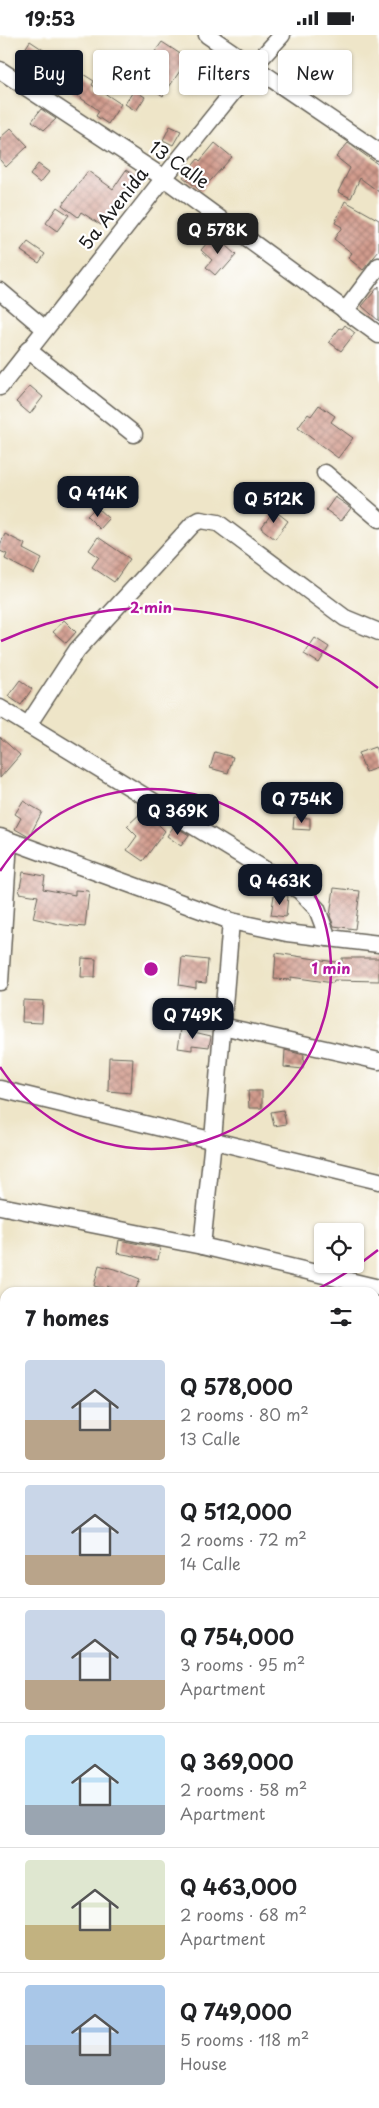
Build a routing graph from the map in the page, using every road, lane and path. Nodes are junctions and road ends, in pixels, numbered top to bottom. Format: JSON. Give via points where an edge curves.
{"nodes":[{"id":1,"x":207,"y":35,"type":"edge"},
{"id":2,"x":282,"y":35,"type":"edge"},
{"id":3,"x":230,"y":50,"type":"edge"},
{"id":4,"x":268,"y":50,"type":"edge"},
{"id":5,"x":0,"y":70,"type":"edge"},
{"id":6,"x":268,"y":76,"type":"edge"},
{"id":7,"x":231,"y":95,"type":"edge"},
{"id":8,"x":379,"y":152,"type":"edge"},
{"id":9,"x":164,"y":178,"type":"junction"},
{"id":10,"x":379,"y":267,"type":"edge"},
{"id":11,"x":0,"y":291,"type":"edge"},
{"id":12,"x":345,"y":311,"type":"junction"},
{"id":13,"x":45,"y":329,"type":"junction"},
{"id":14,"x":379,"y":335,"type":"edge"},
{"id":15,"x":28,"y":350,"type":"junction"},
{"id":16,"x":0,"y":387,"type":"edge"},
{"id":17,"x":134,"y":434,"type":"dead end"},
{"id":18,"x":325,"y":473,"type":"dead end"},
{"id":19,"x":379,"y":519,"type":"edge"},
{"id":20,"x":379,"y":632,"type":"edge"},
{"id":21,"x":0,"y":708,"type":"edge"},
{"id":22,"x":28,"y":725,"type":"junction"},
{"id":23,"x":5,"y":839,"type":"edge"},
{"id":24,"x":230,"y":921,"type":"junction"},
{"id":25,"x":328,"y":939,"type":"junction"},
{"id":26,"x":379,"y":944,"type":"edge"},
{"id":27,"x":0,"y":982,"type":"edge"},
{"id":28,"x":222,"y":1026,"type":"junction"},
{"id":29,"x":379,"y":1061,"type":"edge"},
{"id":30,"x":0,"y":1089,"type":"edge"},
{"id":31,"x":214,"y":1140,"type":"junction"},
{"id":32,"x":379,"y":1181,"type":"edge"},
{"id":33,"x":0,"y":1206,"type":"edge"},
{"id":34,"x":202,"y":1246,"type":"junction"},
{"id":35,"x":375,"y":1287,"type":"edge"}],
"edges":[{"from":1,"to":3,"type":"street"},
{"from":2,"to":4,"type":"street","name":"5a Avenida"},
{"from":5,"to":9,"type":"street","name":"13 Calle"},
{"from":6,"to":8,"type":"street"},
{"from":7,"to":9,"type":"street","name":"5a Avenida"},
{"from":9,"to":12,"type":"street","name":"13 Calle"},
{"from":9,"to":13,"type":"street","name":"5a Avenida"},
{"from":10,"to":12,"type":"street"},
{"from":11,"to":13,"type":"street"},
{"from":12,"to":14,"type":"street","name":"13 Calle"},
{"from":13,"to":15,"type":"street","name":"5a Avenida"},
{"from":15,"to":16,"type":"street","name":"5a Avenida"},
{"from":15,"to":17,"type":"street"},
{"from":18,"to":19,"type":"street"},
{"from":20,"to":22,"type":"street","via":[[345,618],[218,523],[200,520],[77,650]]},
{"from":21,"to":22,"type":"street"},
{"from":22,"to":25,"type":"street","via":[[300,891],[317,909]]},
{"from":23,"to":24,"type":"street"},
{"from":23,"to":27,"type":"street"},
{"from":24,"to":25,"type":"street"},
{"from":24,"to":28,"type":"street"},
{"from":25,"to":26,"type":"street"},
{"from":28,"to":29,"type":"street"},
{"from":28,"to":31,"type":"street"},
{"from":30,"to":31,"type":"street"},
{"from":31,"to":32,"type":"street"},
{"from":31,"to":34,"type":"street"},
{"from":33,"to":34,"type":"street"},
{"from":34,"to":35,"type":"street"}]}
